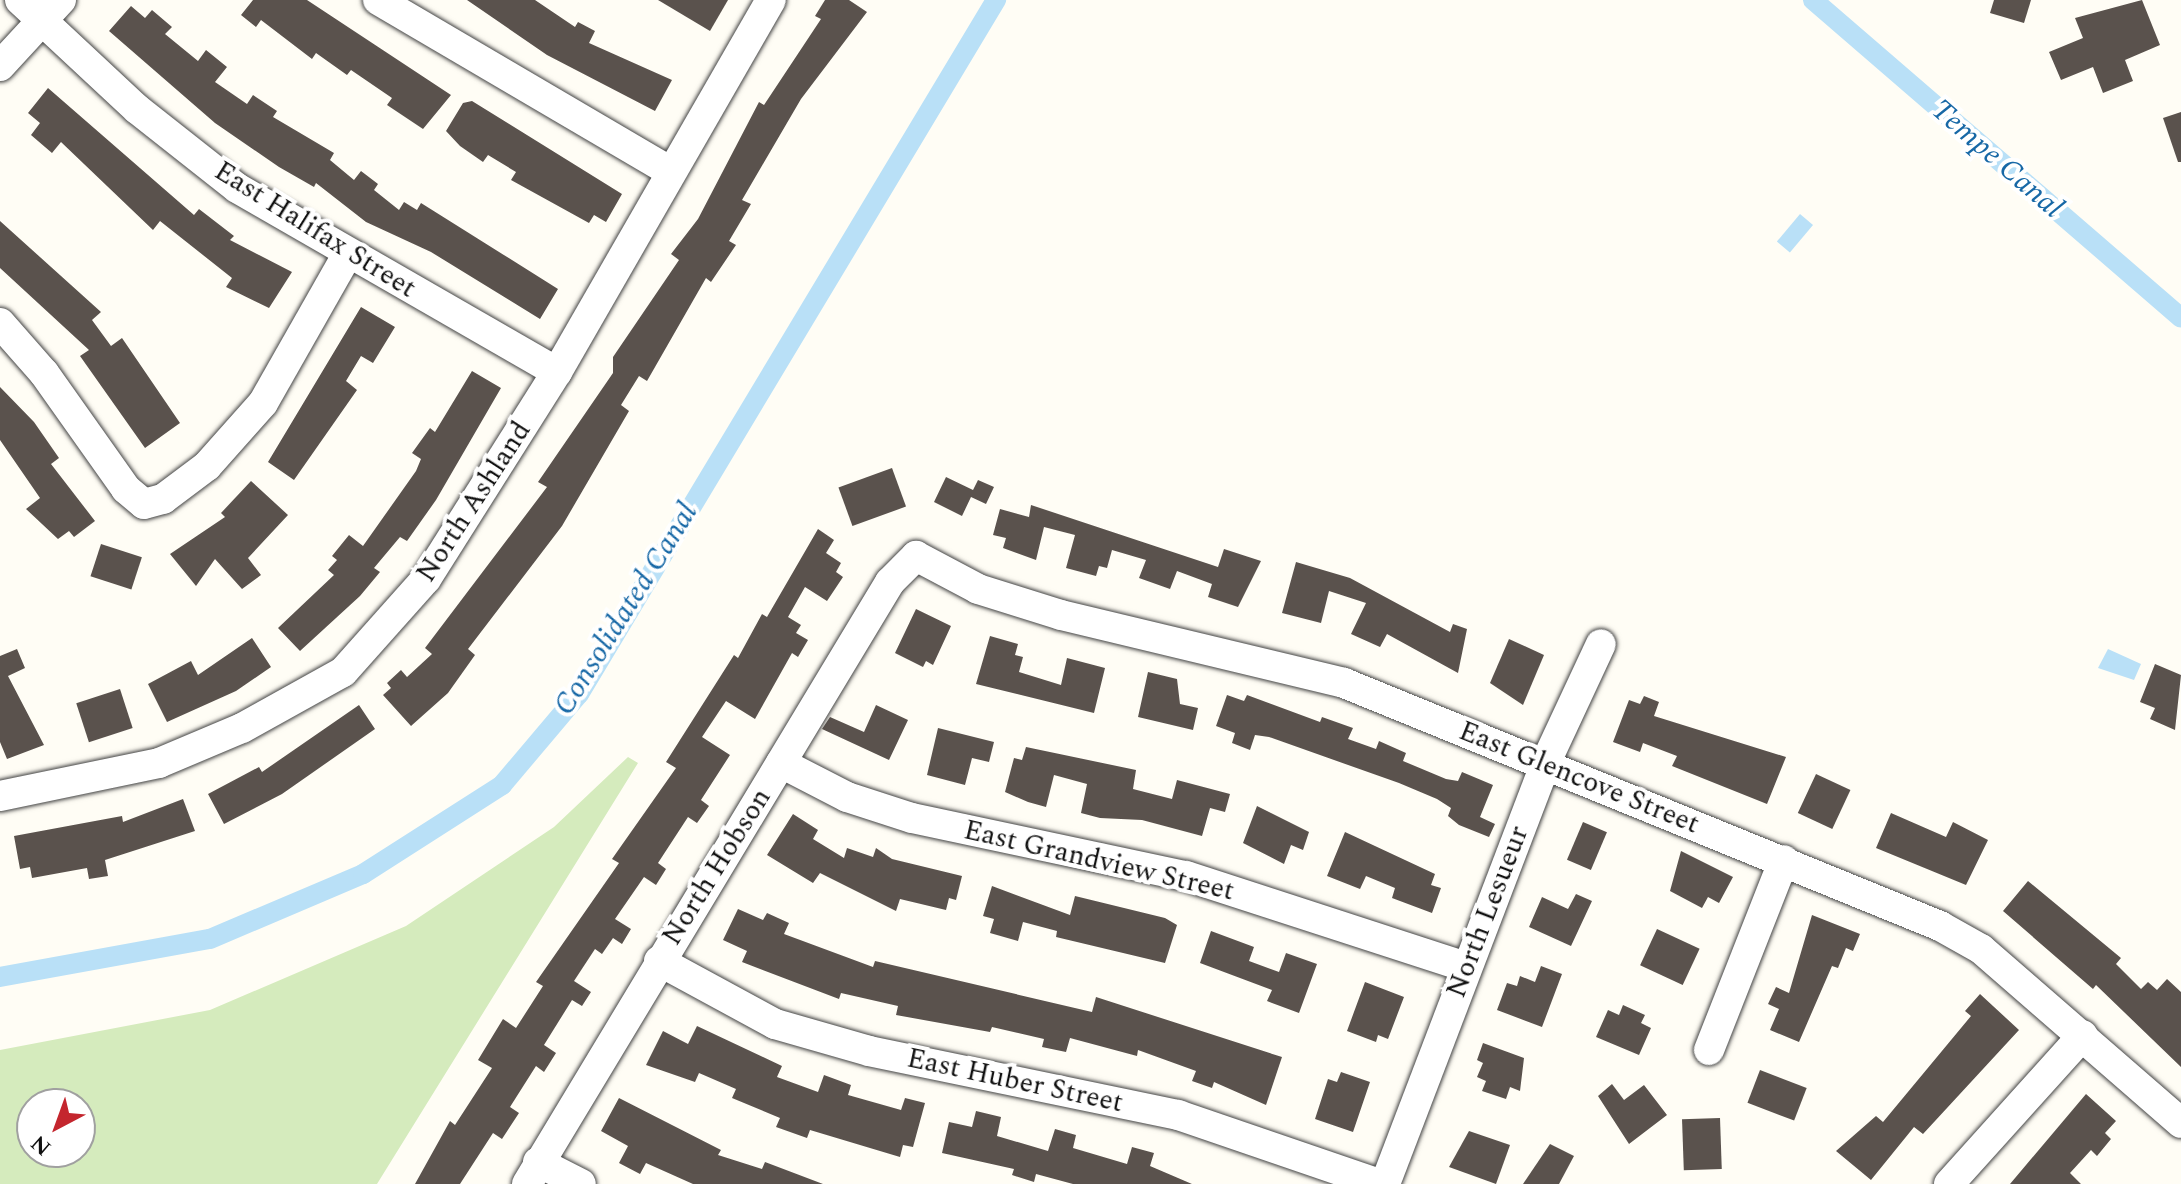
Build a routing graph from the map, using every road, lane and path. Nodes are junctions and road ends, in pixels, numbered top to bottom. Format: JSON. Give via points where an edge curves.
{"nodes":[{"id":1,"x":20,"y":0,"type":"edge"},
{"id":2,"x":378,"y":0,"type":"edge"},
{"id":3,"x":771,"y":0,"type":"edge"},
{"id":4,"x":52,"y":10,"type":"edge"},
{"id":5,"x":0,"y":66,"type":"edge"},
{"id":6,"x":669,"y":171,"type":"junction"},
{"id":7,"x":347,"y":255,"type":"junction"},
{"id":8,"x":0,"y":323,"type":"edge"},
{"id":9,"x":557,"y":372,"type":"junction"},
{"id":10,"x":916,"y":556,"type":"joint"},
{"id":11,"x":1601,"y":644,"type":"dead end"},
{"id":12,"x":781,"y":763,"type":"junction"},
{"id":13,"x":1545,"y":764,"type":"junction"},
{"id":14,"x":0,"y":796,"type":"edge"},
{"id":15,"x":1784,"y":860,"type":"junction"},
{"id":16,"x":659,"y":961,"type":"junction"},
{"id":17,"x":1466,"y":967,"type":"junction"},
{"id":18,"x":2083,"y":1035,"type":"junction"},
{"id":19,"x":1709,"y":1050,"type":"dead end"},
{"id":20,"x":2181,"y":1123,"type":"edge"},
{"id":21,"x":533,"y":1173,"type":"edge"},
{"id":22,"x":581,"y":1184,"type":"edge"},
{"id":23,"x":1382,"y":1184,"type":"edge"},
{"id":24,"x":1949,"y":1184,"type":"edge"}],
"edges":[{"from":1,"to":4,"type":"street","name":"East Halifax Street"},
{"from":2,"to":6,"type":"street"},
{"from":3,"to":6,"type":"street","name":"North Ashland"},
{"from":4,"to":5,"type":"street"},
{"from":4,"to":7,"type":"street","name":"East Halifax Street","via":[[137,109],[237,188]]},
{"from":6,"to":9,"type":"street","name":"North Ashland"},
{"from":7,"to":8,"type":"street","via":[[263,403],[207,466],[163,499],[144,504],[126,489],[44,373]]},
{"from":7,"to":9,"type":"street","name":"East Halifax Street"},
{"from":9,"to":14,"type":"street","name":"North Ashland","via":[[426,579],[343,672],[242,728],[159,763]]},
{"from":10,"to":12,"type":"street","name":"North Hobson","via":[[890,582]]},
{"from":10,"to":13,"type":"street","name":"East Glencove Street","via":[[978,589],[1061,615],[1344,683]]},
{"from":11,"to":13,"type":"street","name":"North Lesueur"},
{"from":12,"to":16,"type":"street","name":"North Hobson"},
{"from":12,"to":17,"type":"street","name":"East Grandview Street","via":[[847,797],[912,818],[1186,876]]},
{"from":13,"to":15,"type":"street","name":"East Glencove Street"},
{"from":13,"to":17,"type":"street","name":"North Lesueur"},
{"from":15,"to":18,"type":"street","name":"East Glencove Street","via":[[1981,949]]},
{"from":15,"to":19,"type":"street"},
{"from":16,"to":21,"type":"street","name":"North Hobson"},
{"from":16,"to":23,"type":"street","name":"East Huber Street","via":[[775,1024],[869,1051],[1178,1115]]},
{"from":17,"to":23,"type":"street","name":"North Lesueur"},
{"from":18,"to":20,"type":"street","name":"East Glencove Street"},
{"from":18,"to":24,"type":"street"},
{"from":21,"to":22,"type":"street"}]}
